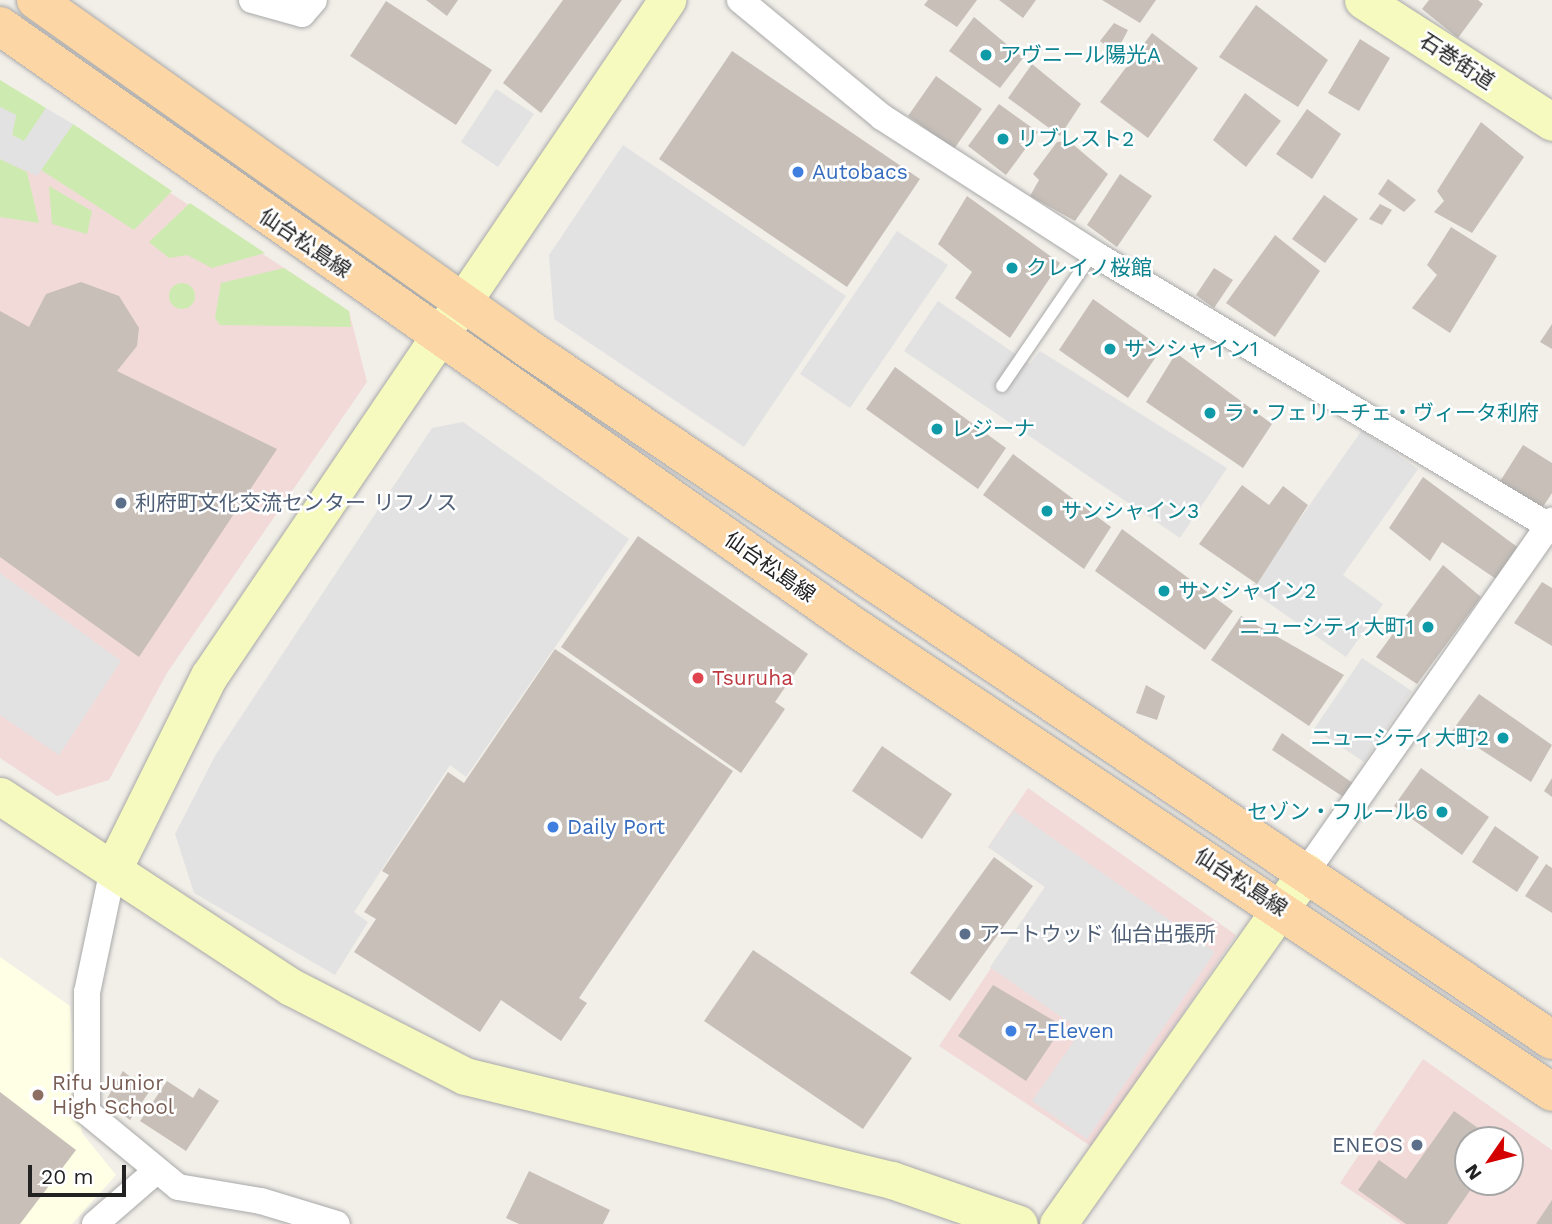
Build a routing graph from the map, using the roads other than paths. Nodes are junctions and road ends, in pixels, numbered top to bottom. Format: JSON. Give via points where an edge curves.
{"nodes":[{"id":1,"x":36,"y":0,"type":"edge"},
{"id":2,"x":252,"y":0,"type":"edge"},
{"id":3,"x":314,"y":0,"type":"edge"},
{"id":4,"x":667,"y":0,"type":"edge"},
{"id":5,"x":740,"y":0,"type":"edge"},
{"id":6,"x":1367,"y":1,"type":"edge"},
{"id":7,"x":0,"y":26,"type":"edge"},
{"id":8,"x":1552,"y":122,"type":"edge"},
{"id":9,"x":1093,"y":253,"type":"junction"},
{"id":10,"x":466,"y":303,"type":"junction"},
{"id":11,"x":442,"y":339,"type":"junction"},
{"id":12,"x":1002,"y":386,"type":"dead end"},
{"id":13,"x":1550,"y":524,"type":"edge"},
{"id":14,"x":0,"y":796,"type":"edge"},
{"id":15,"x":113,"y":869,"type":"junction"},
{"id":16,"x":1306,"y":872,"type":"junction"},
{"id":17,"x":1279,"y":907,"type":"junction"},
{"id":18,"x":1552,"y":1040,"type":"edge"},
{"id":19,"x":1552,"y":1092,"type":"edge"},
{"id":20,"x":155,"y":1172,"type":"junction"},
{"id":21,"x":95,"y":1224,"type":"edge"},
{"id":22,"x":337,"y":1224,"type":"edge"},
{"id":23,"x":1019,"y":1224,"type":"edge"},
{"id":24,"x":1058,"y":1224,"type":"edge"}],
"edges":[{"from":1,"to":10,"type":"main road","name":"仙台松島線"},
{"from":2,"to":3,"type":"street","via":[[302,14]]},
{"from":4,"to":10,"type":"street"},
{"from":5,"to":9,"type":"street","via":[[882,117]]},
{"from":6,"to":8,"type":"street","name":"石巻街道"},
{"from":7,"to":11,"type":"main road","name":"仙台松島線"},
{"from":9,"to":12,"type":"lane"},
{"from":9,"to":13,"type":"street"},
{"from":10,"to":11,"type":"street"},
{"from":10,"to":16,"type":"main road","name":"仙台松島線"},
{"from":11,"to":15,"type":"street","via":[[209,676]]},
{"from":11,"to":17,"type":"main road","name":"仙台松島線","via":[[856,628]]},
{"from":13,"to":16,"type":"street"},
{"from":14,"to":15,"type":"street"},
{"from":15,"to":20,"type":"street","via":[[87,992],[87,1112]]},
{"from":15,"to":23,"type":"street","via":[[291,987],[465,1076],[892,1180]]},
{"from":16,"to":17,"type":"street"},
{"from":16,"to":18,"type":"main road","name":"仙台松島線"},
{"from":17,"to":19,"type":"main road","name":"仙台松島線"},
{"from":17,"to":24,"type":"street"},
{"from":20,"to":21,"type":"street"},
{"from":20,"to":22,"type":"street","via":[[178,1187],[261,1200]]}]}
